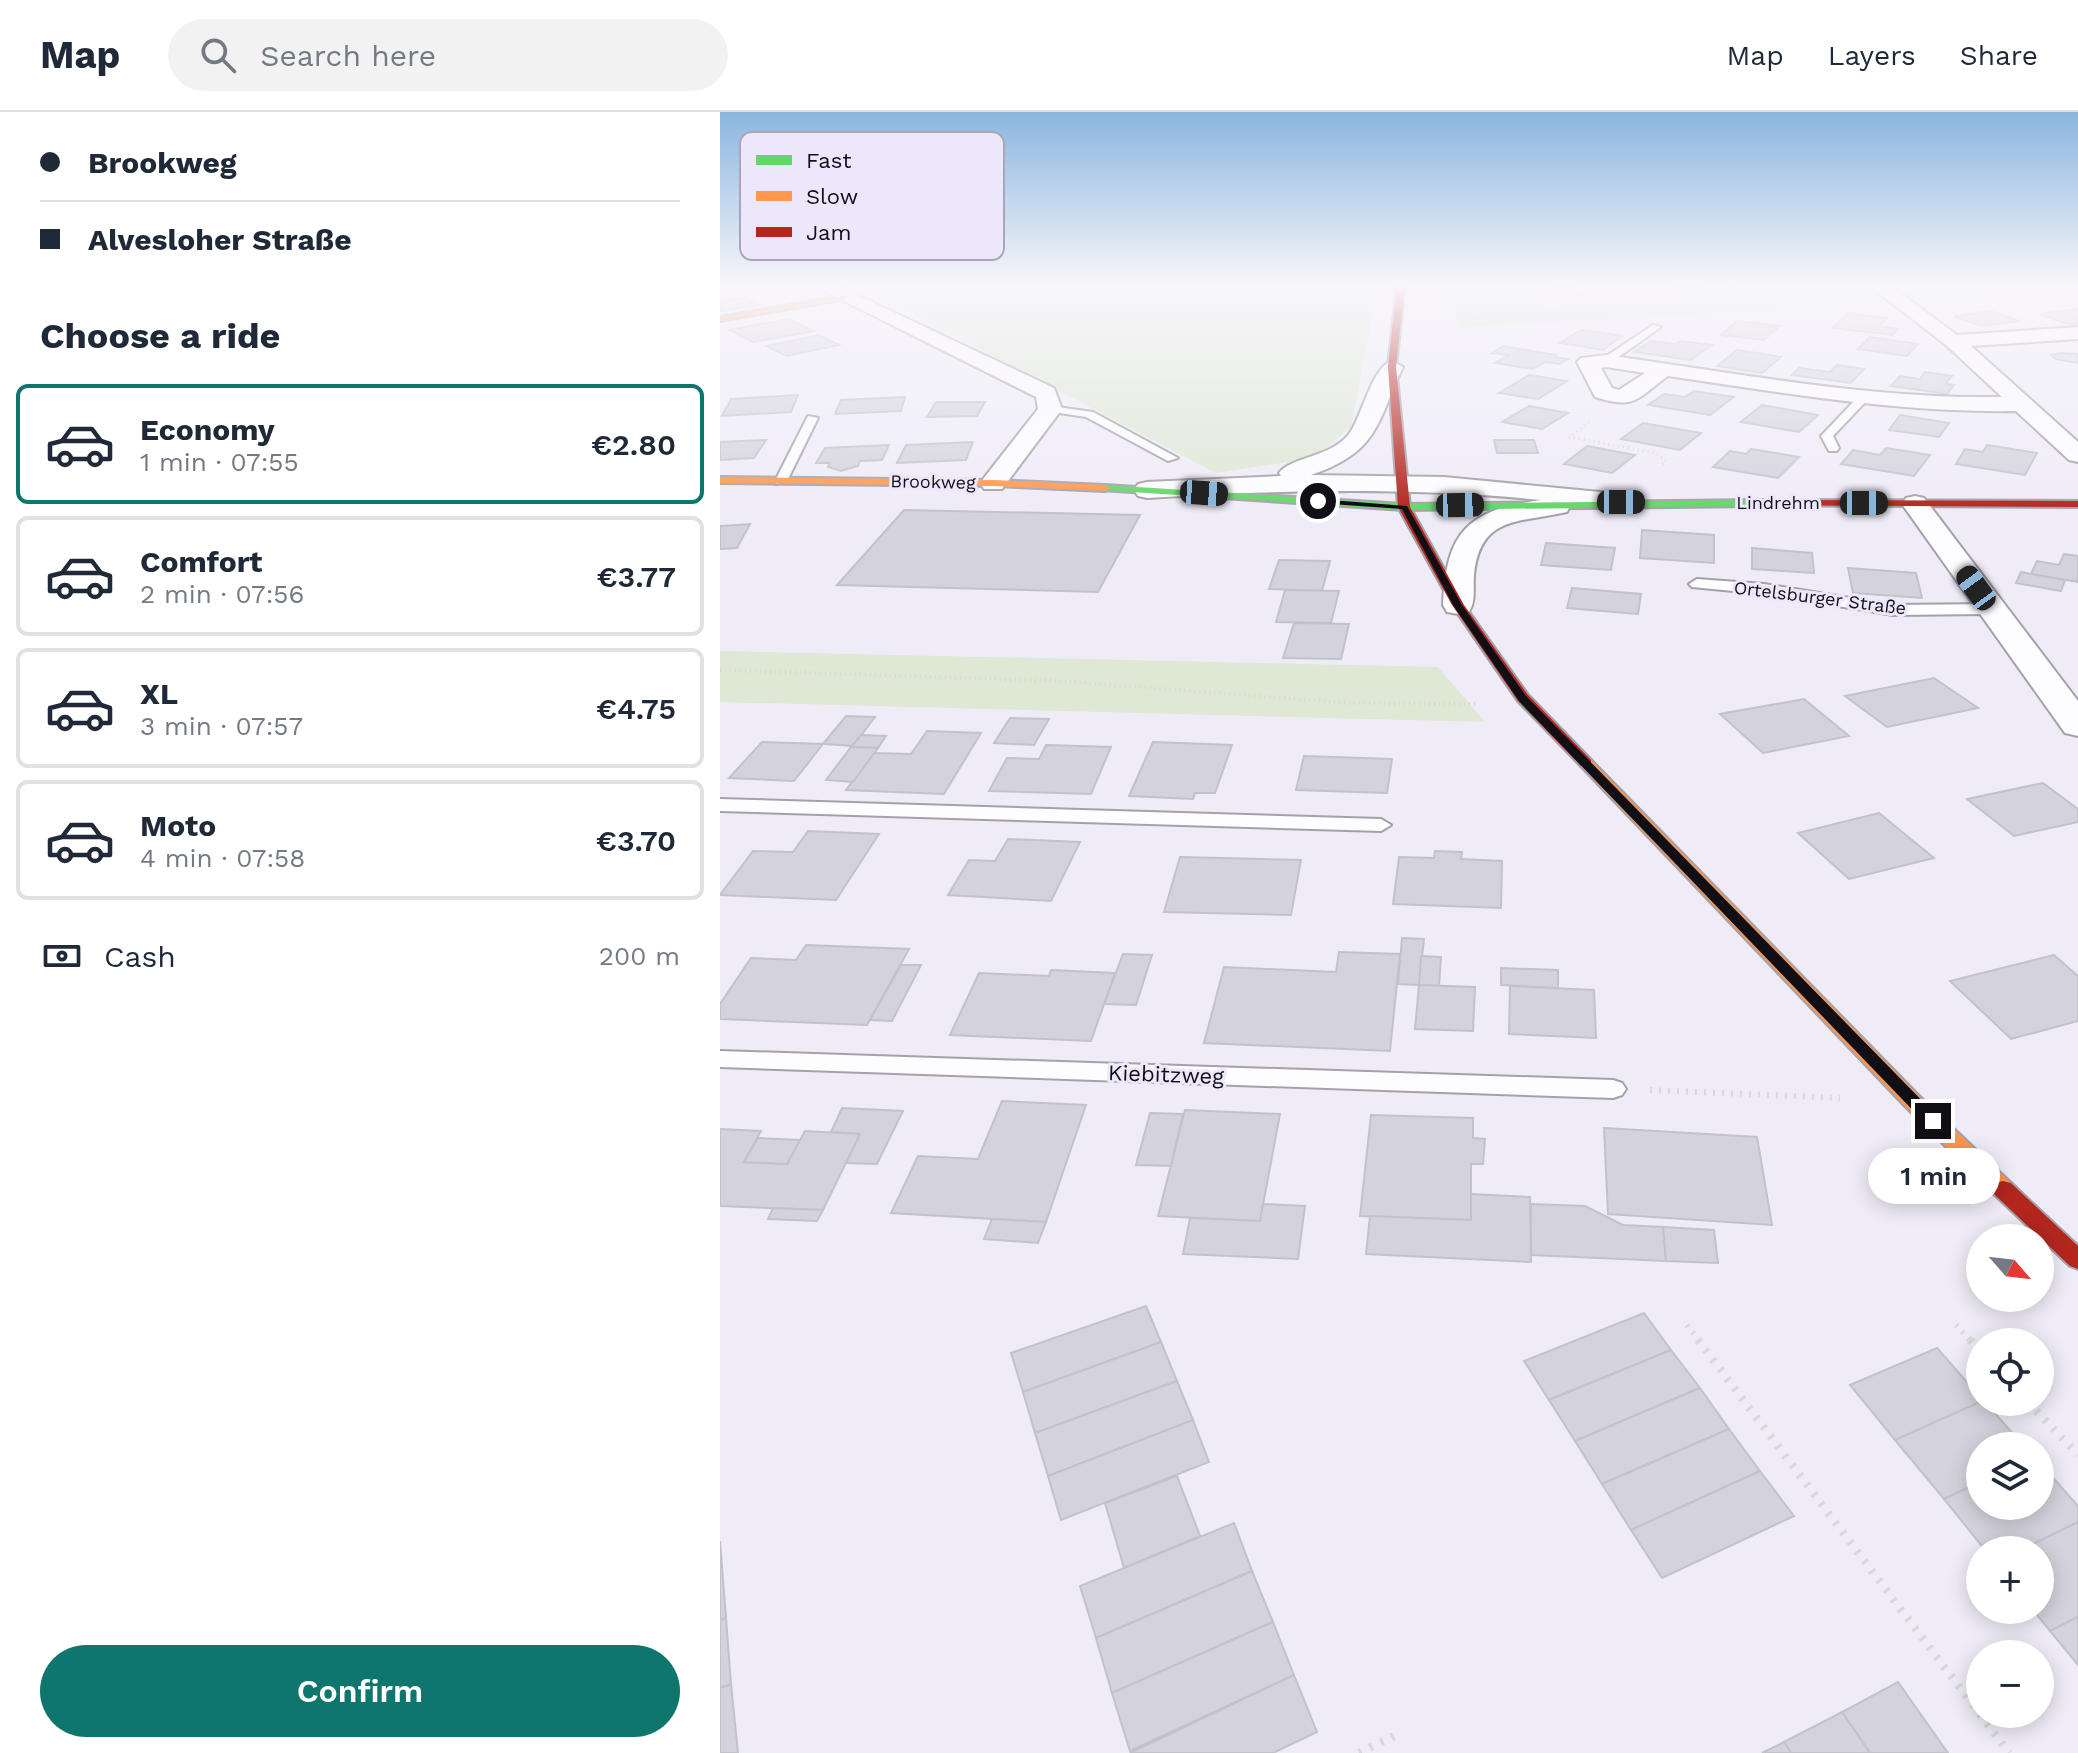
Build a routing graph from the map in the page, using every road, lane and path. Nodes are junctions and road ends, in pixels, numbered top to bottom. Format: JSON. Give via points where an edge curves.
{"nodes":[{"id":1,"x":980,"y":361,"type":"edge"},
{"id":2,"x":1393,"y":361,"type":"edge"},
{"id":3,"x":1606,"y":361,"type":"joint"},
{"id":4,"x":1975,"y":361,"type":"edge"},
{"id":5,"x":1392,"y":367,"type":"junction"},
{"id":6,"x":1665,"y":369,"type":"junction"},
{"id":7,"x":1622,"y":398,"type":"junction"},
{"id":8,"x":1863,"y":398,"type":"junction"},
{"id":9,"x":2025,"y":404,"type":"junction"},
{"id":10,"x":1050,"y":409,"type":"junction"},
{"id":11,"x":812,"y":418,"type":"dead end"},
{"id":12,"x":1833,"y":448,"type":"dead end"},
{"id":13,"x":2078,"y":455,"type":"edge"},
{"id":14,"x":1172,"y":458,"type":"dead end"},
{"id":15,"x":720,"y":480,"type":"edge"},
{"id":16,"x":781,"y":481,"type":"junction"},
{"id":17,"x":1266,"y":481,"type":"junction"},
{"id":18,"x":993,"y":483,"type":"junction"},
{"id":19,"x":1147,"y":490,"type":"junction"},
{"id":20,"x":1402,"y":495,"type":"junction"},
{"id":21,"x":1592,"y":502,"type":"junction"},
{"id":22,"x":1621,"y":502,"type":"junction"},
{"id":23,"x":1915,"y":504,"type":"junction"},
{"id":24,"x":2078,"y":504,"type":"edge"},
{"id":25,"x":1697,"y":584,"type":"dead end"},
{"id":26,"x":1458,"y":605,"type":"junction"},
{"id":27,"x":1991,"y":609,"type":"junction"},
{"id":28,"x":720,"y":670,"type":"edge"},
{"id":29,"x":1523,"y":698,"type":"junction"},
{"id":30,"x":2075,"y":720,"type":"edge"},
{"id":31,"x":720,"y":805,"type":"edge"},
{"id":32,"x":1381,"y":825,"type":"dead end"},
{"id":33,"x":720,"y":1059,"type":"edge"},
{"id":34,"x":1613,"y":1089,"type":"joint"},
{"id":35,"x":1912,"y":1101,"type":"junction"},
{"id":36,"x":2078,"y":1260,"type":"edge"},
{"id":37,"x":1687,"y":1325,"type":"dead end"},
{"id":38,"x":1956,"y":1325,"type":"dead end"},
{"id":39,"x":1966,"y":1336,"type":"edge"},
{"id":40,"x":2041,"y":1416,"type":"edge"},
{"id":41,"x":2078,"y":1455,"type":"edge"},
{"id":42,"x":1394,"y":1736,"type":"dead end"},
{"id":43,"x":1359,"y":1753,"type":"edge"},
{"id":44,"x":2009,"y":1753,"type":"edge"}],
"edges":[{"from":1,"to":10,"type":"street","via":[[1046,393]]},
{"from":2,"to":5,"type":"street"},
{"from":3,"to":6,"type":"street"},
{"from":3,"to":7,"type":"street","via":[[1588,362],[1603,392]]},
{"from":4,"to":9,"type":"street"},
{"from":5,"to":17,"type":"street","via":[[1357,444],[1328,462]]},
{"from":5,"to":20,"type":"street"},
{"from":6,"to":7,"type":"street"},
{"from":6,"to":8,"type":"street"},
{"from":7,"to":22,"type":"path","via":[[1569,437],[1656,453],[1666,461]]},
{"from":8,"to":9,"type":"street"},
{"from":8,"to":12,"type":"lane","via":[[1829,432]]},
{"from":9,"to":13,"type":"street"},
{"from":10,"to":14,"type":"lane","via":[[1089,414]]},
{"from":10,"to":18,"type":"street"},
{"from":11,"to":16,"type":"lane"},
{"from":15,"to":16,"type":"street","name":"Brookweg"},
{"from":16,"to":18,"type":"street","name":"Brookweg"},
{"from":17,"to":19,"type":"street","name":"Brookweg"},
{"from":17,"to":20,"type":"street","name":"Brookweg"},
{"from":18,"to":19,"type":"street","name":"Brookweg"},
{"from":19,"to":20,"type":"street","name":"Brookweg"},
{"from":20,"to":21,"type":"street","name":"Lindrehm"},
{"from":20,"to":22,"type":"street","name":"Lindrehm","via":[[1482,485]]},
{"from":20,"to":26,"type":"street"},
{"from":21,"to":22,"type":"street","name":"Lindrehm"},
{"from":21,"to":26,"type":"street","via":[[1515,511],[1481,526],[1467,541],[1457,569]]},
{"from":22,"to":23,"type":"street","name":"Lindrehm"},
{"from":23,"to":24,"type":"street","name":"Lindrehm"},
{"from":23,"to":27,"type":"street"},
{"from":25,"to":27,"type":"lane","name":"Ortelsburger Straße","via":[[1893,610]]},
{"from":26,"to":29,"type":"street"},
{"from":27,"to":30,"type":"street"},
{"from":28,"to":29,"type":"path","via":[[1060,681],[1351,703],[1458,706]]},
{"from":29,"to":35,"type":"street"},
{"from":31,"to":32,"type":"lane"},
{"from":33,"to":34,"type":"lane","name":"Kiebitzweg"},
{"from":34,"to":35,"type":"path"},
{"from":35,"to":36,"type":"street"},
{"from":37,"to":44,"type":"path"},
{"from":38,"to":39,"type":"path"},
{"from":40,"to":41,"type":"path"},
{"from":42,"to":43,"type":"path"}]}
